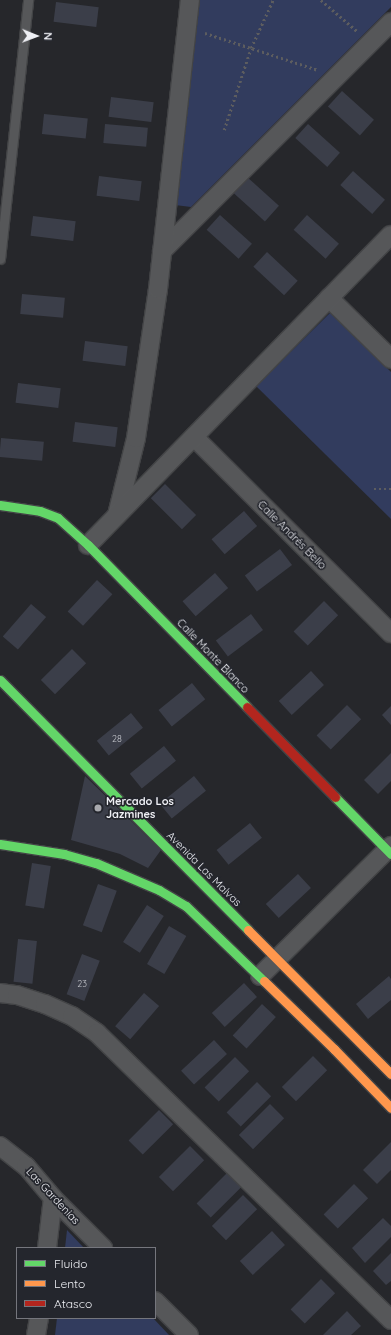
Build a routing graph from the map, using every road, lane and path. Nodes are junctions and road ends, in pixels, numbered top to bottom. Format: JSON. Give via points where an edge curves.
{"nodes":[{"id":1,"x":28,"y":0,"type":"edge"},
{"id":2,"x":190,"y":0,"type":"edge"},
{"id":3,"x":273,"y":0,"type":"edge"},
{"id":4,"x":321,"y":0,"type":"edge"},
{"id":5,"x":391,"y":22,"type":"edge"},
{"id":6,"x":187,"y":28,"type":"junction"},
{"id":7,"x":370,"y":42,"type":"junction"},
{"id":8,"x":251,"y":48,"type":"junction"},
{"id":9,"x":337,"y":76,"type":"junction"},
{"id":10,"x":224,"y":130,"type":"dead end"},
{"id":11,"x":391,"y":235,"type":"edge"},
{"id":12,"x":162,"y":251,"type":"junction"},
{"id":13,"x":0,"y":259,"type":"edge"},
{"id":14,"x":329,"y":298,"type":"junction"},
{"id":15,"x":391,"y":359,"type":"edge"},
{"id":16,"x":194,"y":437,"type":"junction"},
{"id":17,"x":374,"y":489,"type":"dead end"},
{"id":18,"x":391,"y":489,"type":"edge"},
{"id":19,"x":0,"y":505,"type":"edge"},
{"id":20,"x":118,"y":515,"type":"junction"},
{"id":21,"x":88,"y":545,"type":"junction"},
{"id":22,"x":391,"y":632,"type":"edge"},
{"id":23,"x":0,"y":680,"type":"edge"},
{"id":24,"x":0,"y":844,"type":"edge"},
{"id":25,"x":390,"y":850,"type":"edge"},
{"id":26,"x":277,"y":959,"type":"junction"},
{"id":27,"x":260,"y":976,"type":"junction"},
{"id":28,"x":0,"y":993,"type":"edge"},
{"id":29,"x":391,"y":1074,"type":"edge"},
{"id":30,"x":391,"y":1108,"type":"edge"},
{"id":31,"x":0,"y":1146,"type":"edge"},
{"id":32,"x":53,"y":1198,"type":"junction"},
{"id":33,"x":47,"y":1247,"type":"edge"},
{"id":34,"x":102,"y":1247,"type":"edge"},
{"id":35,"x":156,"y":1302,"type":"edge"},
{"id":36,"x":38,"y":1319,"type":"edge"},
{"id":37,"x":391,"y":1320,"type":"edge"},
{"id":38,"x":36,"y":1335,"type":"edge"},
{"id":39,"x":189,"y":1335,"type":"edge"}],
"edges":[{"from":1,"to":13,"type":"lane"},
{"from":2,"to":6,"type":"street"},
{"from":3,"to":8,"type":"path"},
{"from":4,"to":7,"type":"path"},
{"from":5,"to":7,"type":"street"},
{"from":6,"to":8,"type":"path"},
{"from":6,"to":12,"type":"street"},
{"from":7,"to":9,"type":"street"},
{"from":8,"to":9,"type":"path"},
{"from":8,"to":10,"type":"path"},
{"from":9,"to":12,"type":"street"},
{"from":11,"to":14,"type":"street"},
{"from":12,"to":20,"type":"street","via":[[136,438]]},
{"from":14,"to":15,"type":"street"},
{"from":14,"to":16,"type":"street"},
{"from":16,"to":20,"type":"street"},
{"from":16,"to":22,"type":"street","name":"Calle Andrés Bello"},
{"from":17,"to":18,"type":"path"},
{"from":19,"to":21,"type":"street","name":"Calle Monte Blanco","via":[[40,511],[58,518]]},
{"from":20,"to":21,"type":"street"},
{"from":21,"to":25,"type":"street","name":"Calle Monte Blanco"},
{"from":23,"to":26,"type":"street","name":"Avenida Las Malvas"},
{"from":24,"to":27,"type":"street","via":[[64,854],[96,863],[159,890],[186,906]]},
{"from":25,"to":26,"type":"street"},
{"from":26,"to":27,"type":"street"},
{"from":26,"to":29,"type":"street","name":"Avenida Las Malvas"},
{"from":27,"to":30,"type":"street"},
{"from":28,"to":37,"type":"street","via":[[17,995],[45,1004],[72,1016],[97,1033]]},
{"from":31,"to":32,"type":"street","name":"Las Gardenias","via":[[26,1166]]},
{"from":32,"to":33,"type":"street"},
{"from":32,"to":34,"type":"street","name":"Las Gardenias"},
{"from":35,"to":39,"type":"street"},
{"from":36,"to":38,"type":"street"}]}
